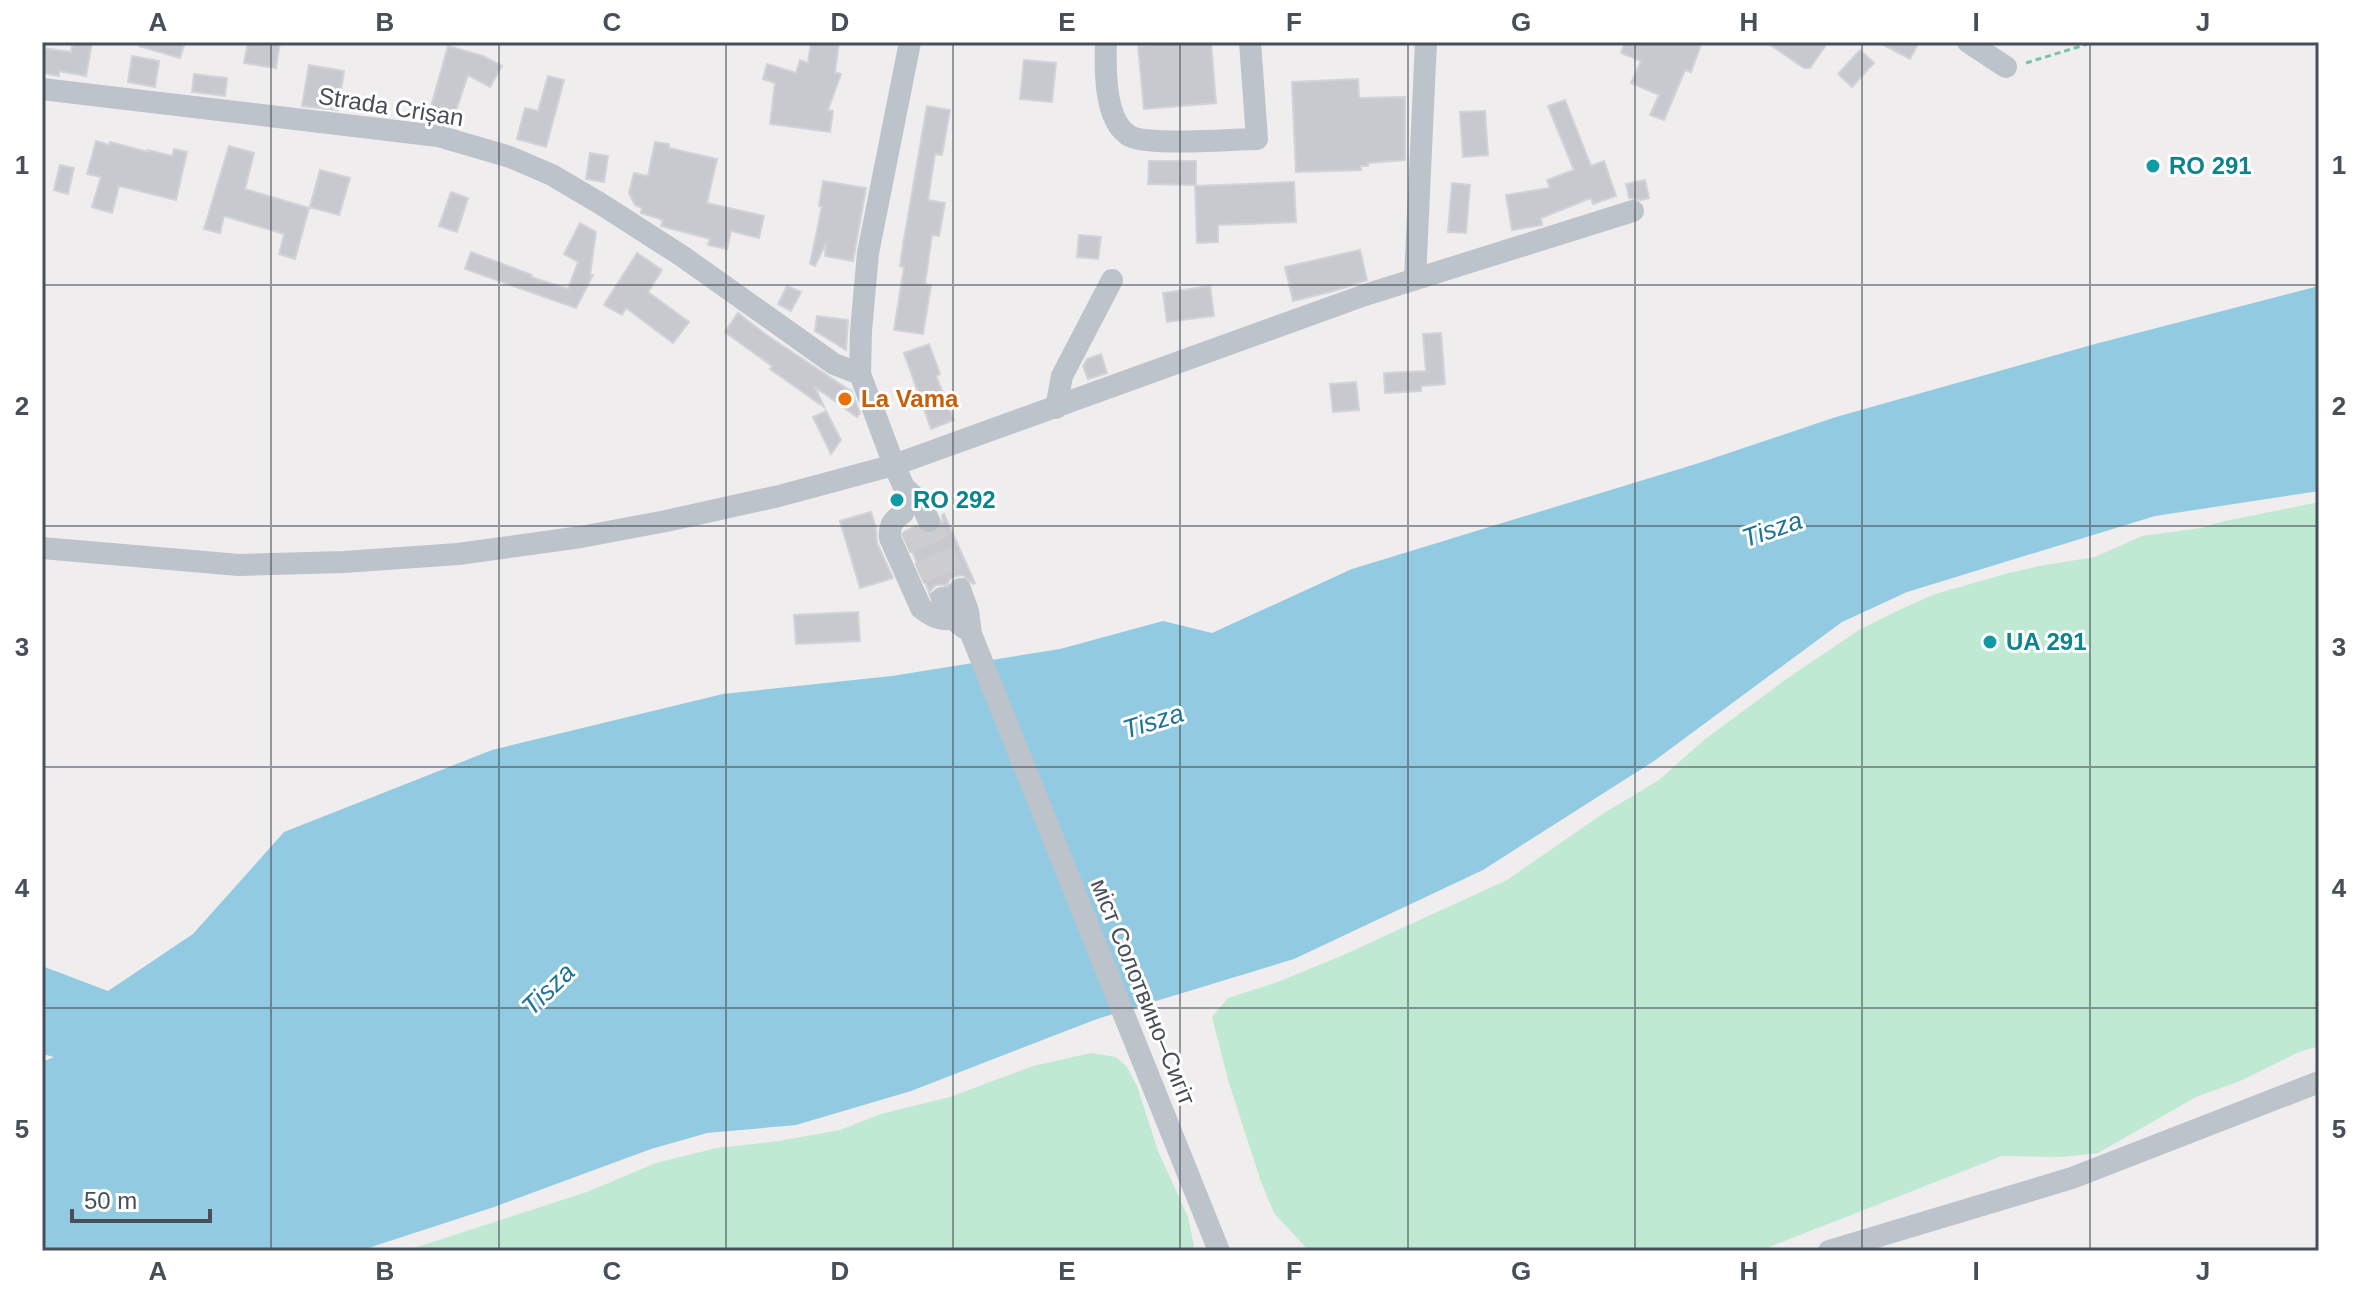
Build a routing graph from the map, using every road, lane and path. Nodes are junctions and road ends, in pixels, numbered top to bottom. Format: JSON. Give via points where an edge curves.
{"nodes":[{"id":1,"x":910,"y":42,"type":"edge"},
{"id":2,"x":1106,"y":42,"type":"edge"},
{"id":3,"x":1250,"y":42,"type":"edge"},
{"id":4,"x":1426,"y":42,"type":"edge"},
{"id":5,"x":1968,"y":42,"type":"edge"},
{"id":6,"x":2094,"y":42,"type":"edge"},
{"id":7,"x":2006,"y":67,"type":"joint"},
{"id":8,"x":42,"y":89,"type":"edge"},
{"id":9,"x":1633,"y":211,"type":"dead end"},
{"id":10,"x":1415,"y":279,"type":"junction"},
{"id":11,"x":1112,"y":280,"type":"dead end"},
{"id":12,"x":860,"y":374,"type":"junction"},
{"id":13,"x":1056,"y":408,"type":"junction"},
{"id":14,"x":894,"y":465,"type":"junction"},
{"id":15,"x":42,"y":548,"type":"edge"},
{"id":16,"x":953,"y":619,"type":"junction"},
{"id":17,"x":975,"y":642,"type":"junction"},
{"id":18,"x":2319,"y":1082,"type":"edge"},
{"id":19,"x":1217,"y":1247,"type":"edge"},
{"id":20,"x":1829,"y":1251,"type":"edge"}],
"edges":[{"from":1,"to":12,"type":"street","via":[[868,253]]},
{"from":2,"to":3,"type":"street","via":[[1113,118],[1128,135],[1146,141],[1257,139]]},
{"from":4,"to":10,"type":"street"},
{"from":5,"to":7,"type":"street"},
{"from":6,"to":7,"type":"path"},
{"from":8,"to":12,"type":"street","name":"Strada Crișan","via":[[438,136],[510,157],[601,204],[834,364]]},
{"from":9,"to":10,"type":"street"},
{"from":10,"to":13,"type":"street"},
{"from":11,"to":13,"type":"street","via":[[1062,376]]},
{"from":12,"to":14,"type":"street"},
{"from":13,"to":14,"type":"street"},
{"from":14,"to":15,"type":"street","via":[[666,521],[458,554],[239,565]]},
{"from":14,"to":16,"type":"street","via":[[914,521],[894,519],[890,538],[921,608],[930,616]]},
{"from":16,"to":17,"type":"street"},
{"from":16,"to":17,"type":"street","name":"міст Солотвино–Сигіт","via":[[951,594],[968,611]]},
{"from":17,"to":19,"type":"street","name":"міст Солотвино–Сигіт"},
{"from":18,"to":20,"type":"street","via":[[2072,1178]]}]}
